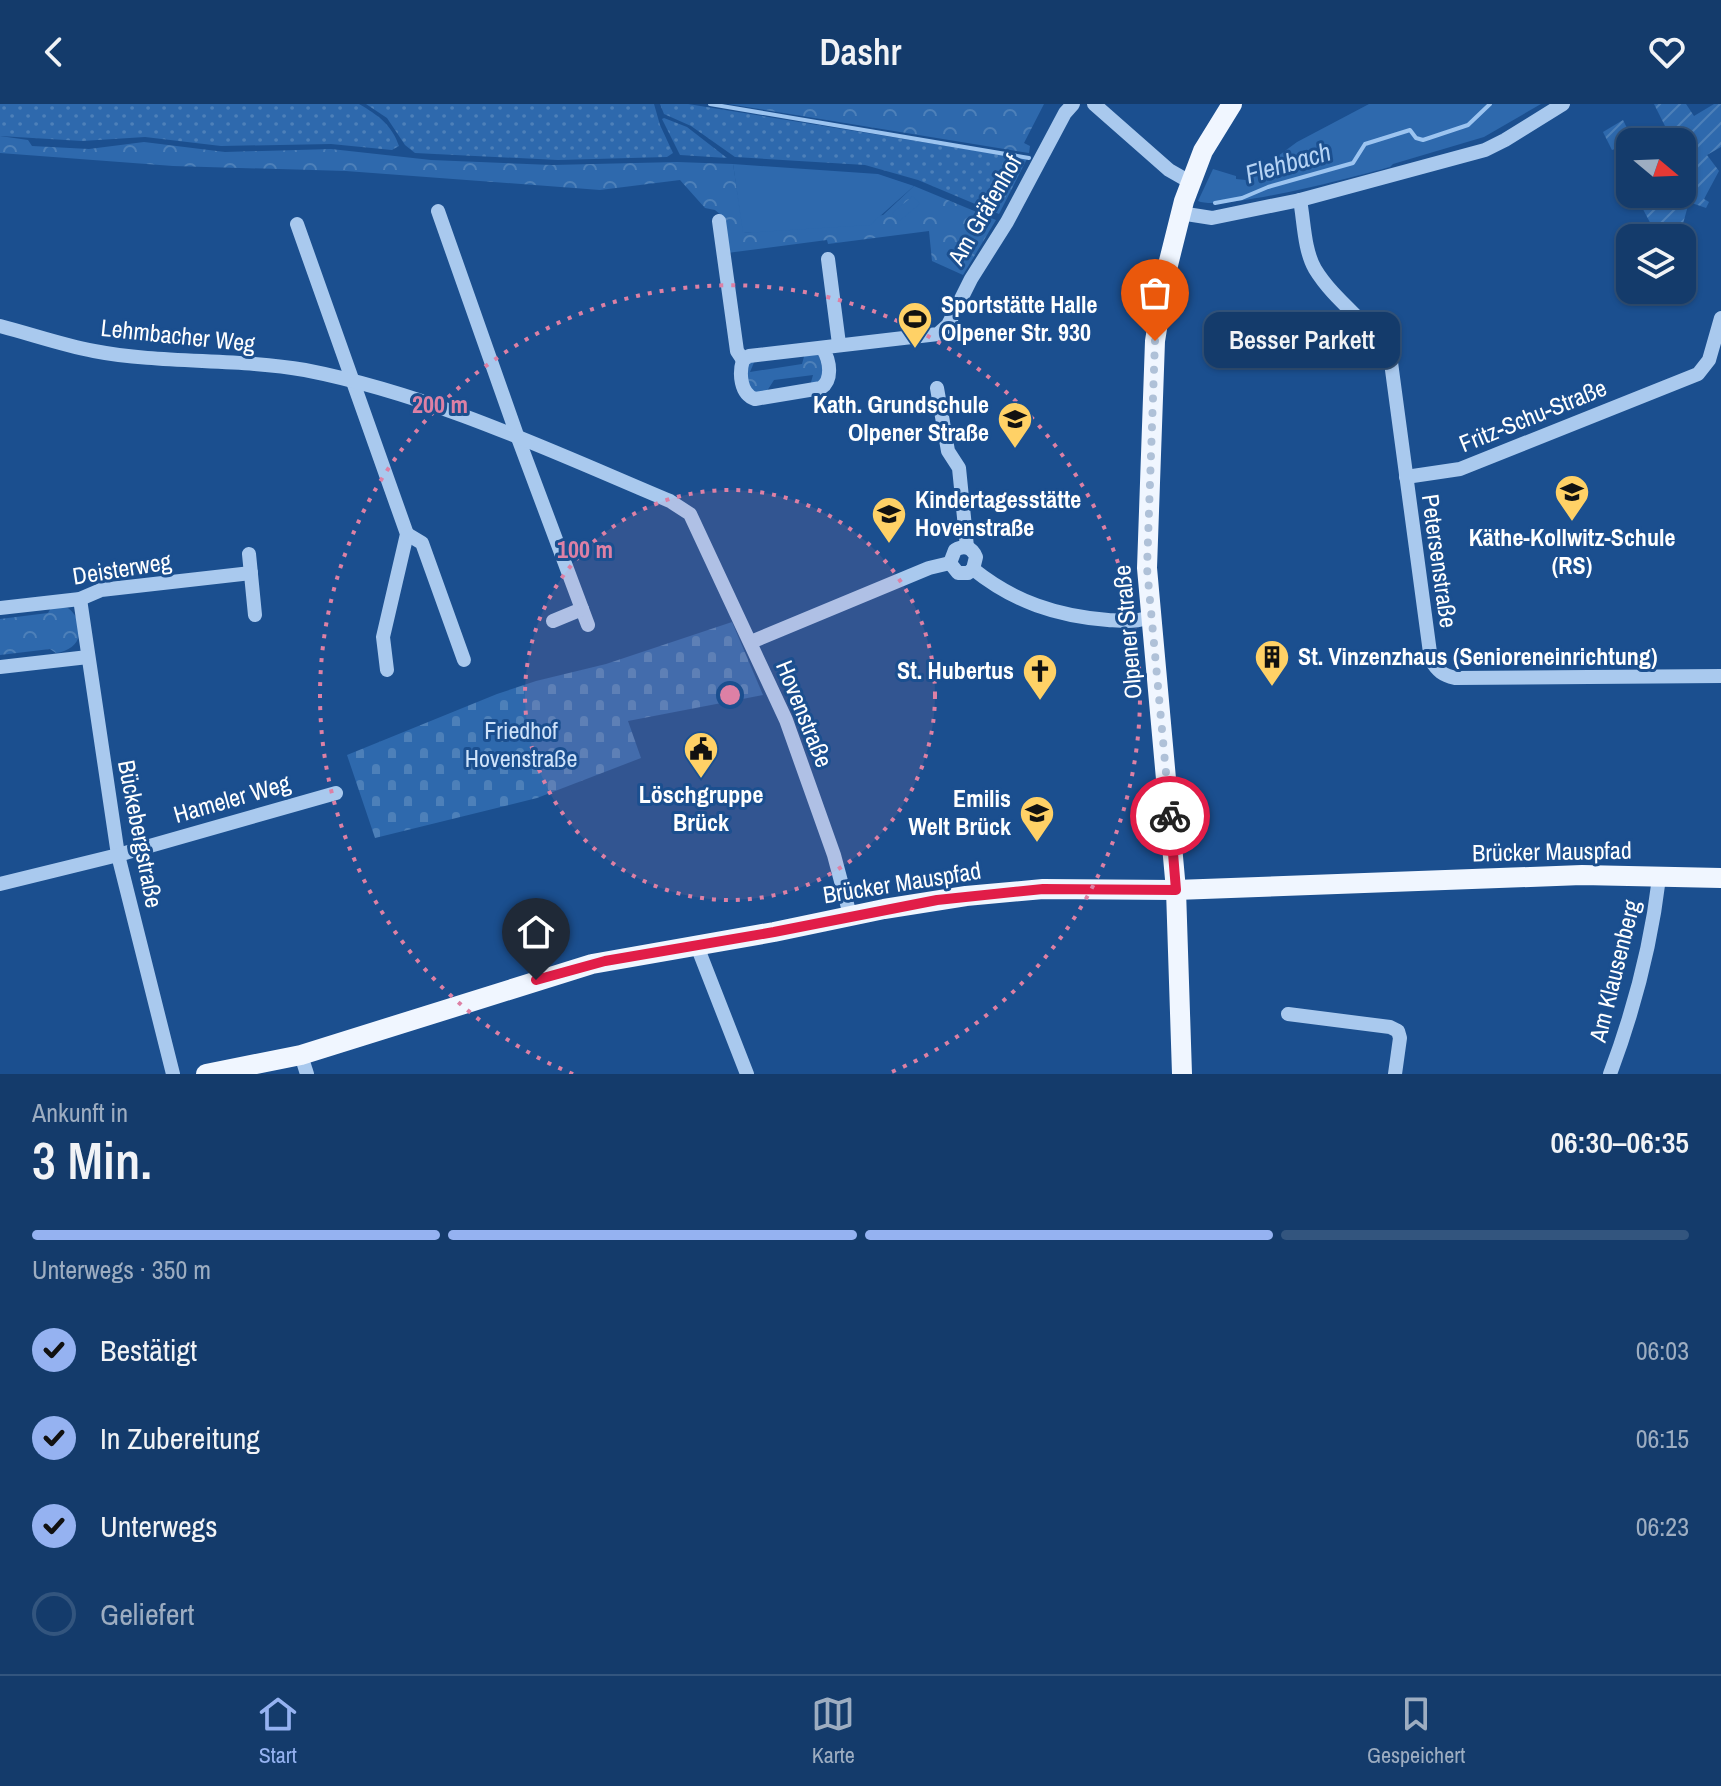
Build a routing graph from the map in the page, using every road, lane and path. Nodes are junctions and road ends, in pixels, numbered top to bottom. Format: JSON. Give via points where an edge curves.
{"nodes":[{"id":1,"x":1073,"y":104,"type":"edge"},
{"id":2,"x":1094,"y":104,"type":"edge"},
{"id":3,"x":1232,"y":104,"type":"edge"},
{"id":4,"x":1563,"y":104,"type":"edge"},
{"id":5,"x":1190,"y":182,"type":"junction"},
{"id":6,"x":1300,"y":200,"type":"junction"},
{"id":7,"x":438,"y":211,"type":"dead end"},
{"id":8,"x":1180,"y":213,"type":"junction"},
{"id":9,"x":719,"y":221,"type":"dead end"},
{"id":10,"x":297,"y":224,"type":"dead end"},
{"id":11,"x":828,"y":259,"type":"dead end"},
{"id":12,"x":1721,"y":318,"type":"edge"},
{"id":13,"x":0,"y":326,"type":"edge"},
{"id":14,"x":839,"y":344,"type":"junction"},
{"id":15,"x":823,"y":349,"type":"junction"},
{"id":16,"x":743,"y":360,"type":"junction"},
{"id":17,"x":353,"y":381,"type":"junction"},
{"id":18,"x":937,"y":388,"type":"dead end"},
{"id":19,"x":518,"y":438,"type":"junction"},
{"id":20,"x":1406,"y":477,"type":"junction"},
{"id":21,"x":407,"y":534,"type":"junction"},
{"id":22,"x":967,"y":547,"type":"junction"},
{"id":23,"x":249,"y":554,"type":"dead end"},
{"id":24,"x":950,"y":563,"type":"junction"},
{"id":25,"x":973,"y":569,"type":"junction"},
{"id":26,"x":251,"y":573,"type":"junction"},
{"id":27,"x":80,"y":599,"type":"junction"},
{"id":28,"x":0,"y":608,"type":"edge"},
{"id":29,"x":582,"y":609,"type":"junction"},
{"id":30,"x":255,"y":615,"type":"dead end"},
{"id":31,"x":1151,"y":616,"type":"junction"},
{"id":32,"x":553,"y":621,"type":"dead end"},
{"id":33,"x":588,"y":625,"type":"dead end"},
{"id":34,"x":751,"y":642,"type":"junction"},
{"id":35,"x":88,"y":657,"type":"junction"},
{"id":36,"x":464,"y":660,"type":"dead end"},
{"id":37,"x":0,"y":667,"type":"edge"},
{"id":38,"x":387,"y":670,"type":"dead end"},
{"id":39,"x":1721,"y":676,"type":"edge"},
{"id":40,"x":336,"y":793,"type":"dead end"},
{"id":41,"x":118,"y":855,"type":"junction"},
{"id":42,"x":1659,"y":878,"type":"junction"},
{"id":43,"x":1721,"y":878,"type":"edge"},
{"id":44,"x":0,"y":884,"type":"edge"},
{"id":45,"x":1176,"y":890,"type":"junction"},
{"id":46,"x":850,"y":915,"type":"junction"},
{"id":47,"x":697,"y":946,"type":"junction"},
{"id":48,"x":1288,"y":1014,"type":"dead end"},
{"id":49,"x":304,"y":1064,"type":"edge"},
{"id":50,"x":173,"y":1074,"type":"edge"},
{"id":51,"x":206,"y":1074,"type":"edge"},
{"id":52,"x":747,"y":1074,"type":"edge"},
{"id":53,"x":1182,"y":1074,"type":"edge"},
{"id":54,"x":1395,"y":1074,"type":"edge"},
{"id":55,"x":1610,"y":1074,"type":"edge"}],
"edges":[{"from":1,"to":14,"type":"street","name":"Am Gräfenhof","via":[[948,325],[938,334]]},
{"from":2,"to":5,"type":"street"},
{"from":3,"to":5,"type":"main road","name":"Olpener Straße"},
{"from":4,"to":6,"type":"street","via":[[1485,150]]},
{"from":5,"to":8,"type":"main road","name":"Olpener Straße"},
{"from":6,"to":8,"type":"street","via":[[1212,218]]},
{"from":6,"to":20,"type":"street","name":"Petersenstraße","via":[[1314,267],[1390,355]]},
{"from":7,"to":19,"type":"street"},
{"from":8,"to":31,"type":"main road","name":"Olpener Straße","via":[[1155,341],[1147,568]]},
{"from":9,"to":16,"type":"street","via":[[737,351]]},
{"from":10,"to":17,"type":"street"},
{"from":11,"to":14,"type":"street"},
{"from":12,"to":20,"type":"street","name":"Fritz-Schu-Straße","via":[[1707,366],[1698,374],[1460,469]]},
{"from":13,"to":17,"type":"street","name":"Lehmbacher Weg","via":[[95,351],[302,370]]},
{"from":14,"to":15,"type":"street","name":"Am Gräfenhof"},
{"from":15,"to":16,"type":"street","name":"Am Gräfenhof"},
{"from":15,"to":16,"type":"street","via":[[827,384],[755,399],[743,391]]},
{"from":17,"to":19,"type":"street","name":"Lehmbacher Weg","via":[[429,402]]},
{"from":17,"to":21,"type":"street"},
{"from":18,"to":22,"type":"street","via":[[948,451],[959,468]]},
{"from":19,"to":29,"type":"street"},
{"from":19,"to":34,"type":"street","name":"Lehmbacher Weg","via":[[690,514]]},
{"from":20,"to":39,"type":"street","name":"Petersenstraße","via":[[1431,660],[1444,676]]},
{"from":21,"to":36,"type":"street","via":[[422,543]]},
{"from":21,"to":38,"type":"street","via":[[383,637]]},
{"from":22,"to":24,"type":"street","name":"Hovenstraße","via":[[955,550]]},
{"from":22,"to":25,"type":"street","via":[[976,557]]},
{"from":23,"to":26,"type":"street"},
{"from":24,"to":25,"type":"street","via":[[958,573]]},
{"from":24,"to":34,"type":"street","name":"Hovenstraße"},
{"from":25,"to":31,"type":"street","via":[[994,586],[1047,610],[1116,621],[1138,622]]},
{"from":26,"to":27,"type":"street","name":"Deisterweg","via":[[101,590]]},
{"from":26,"to":30,"type":"street"},
{"from":27,"to":28,"type":"street","name":"Deisterweg"},
{"from":27,"to":35,"type":"street","name":"Bückebergstraße"},
{"from":29,"to":32,"type":"street"},
{"from":29,"to":33,"type":"street"},
{"from":31,"to":45,"type":"main road","name":"Olpener Straße"},
{"from":34,"to":46,"type":"street","name":"Hovenstraße","via":[[790,733]]},
{"from":35,"to":37,"type":"street"},
{"from":35,"to":41,"type":"street","name":"Bückebergstraße"},
{"from":40,"to":41,"type":"street","name":"Hameler Weg"},
{"from":41,"to":44,"type":"street","name":"Hameler Weg"},
{"from":41,"to":50,"type":"street","name":"Bückebergstraße"},
{"from":42,"to":43,"type":"main road","name":"Brücker Mauspfad"},
{"from":42,"to":45,"type":"main road","name":"Brücker Mauspfad","via":[[1582,875]]},
{"from":42,"to":55,"type":"street","name":"Am Klausenberg","via":[[1639,989]]},
{"from":45,"to":46,"type":"main road","name":"Brücker Mauspfad","via":[[1003,892]]},
{"from":45,"to":53,"type":"main road","name":"Olpener Straße"},
{"from":46,"to":47,"type":"main road","name":"Brücker Mauspfad"},
{"from":47,"to":49,"type":"main road","name":"Brücker Mauspfad","via":[[582,966]]},
{"from":47,"to":52,"type":"street"},
{"from":48,"to":54,"type":"street","via":[[1398,1031]]},
{"from":49,"to":51,"type":"main road","name":"Brücker Mauspfad"}]}
